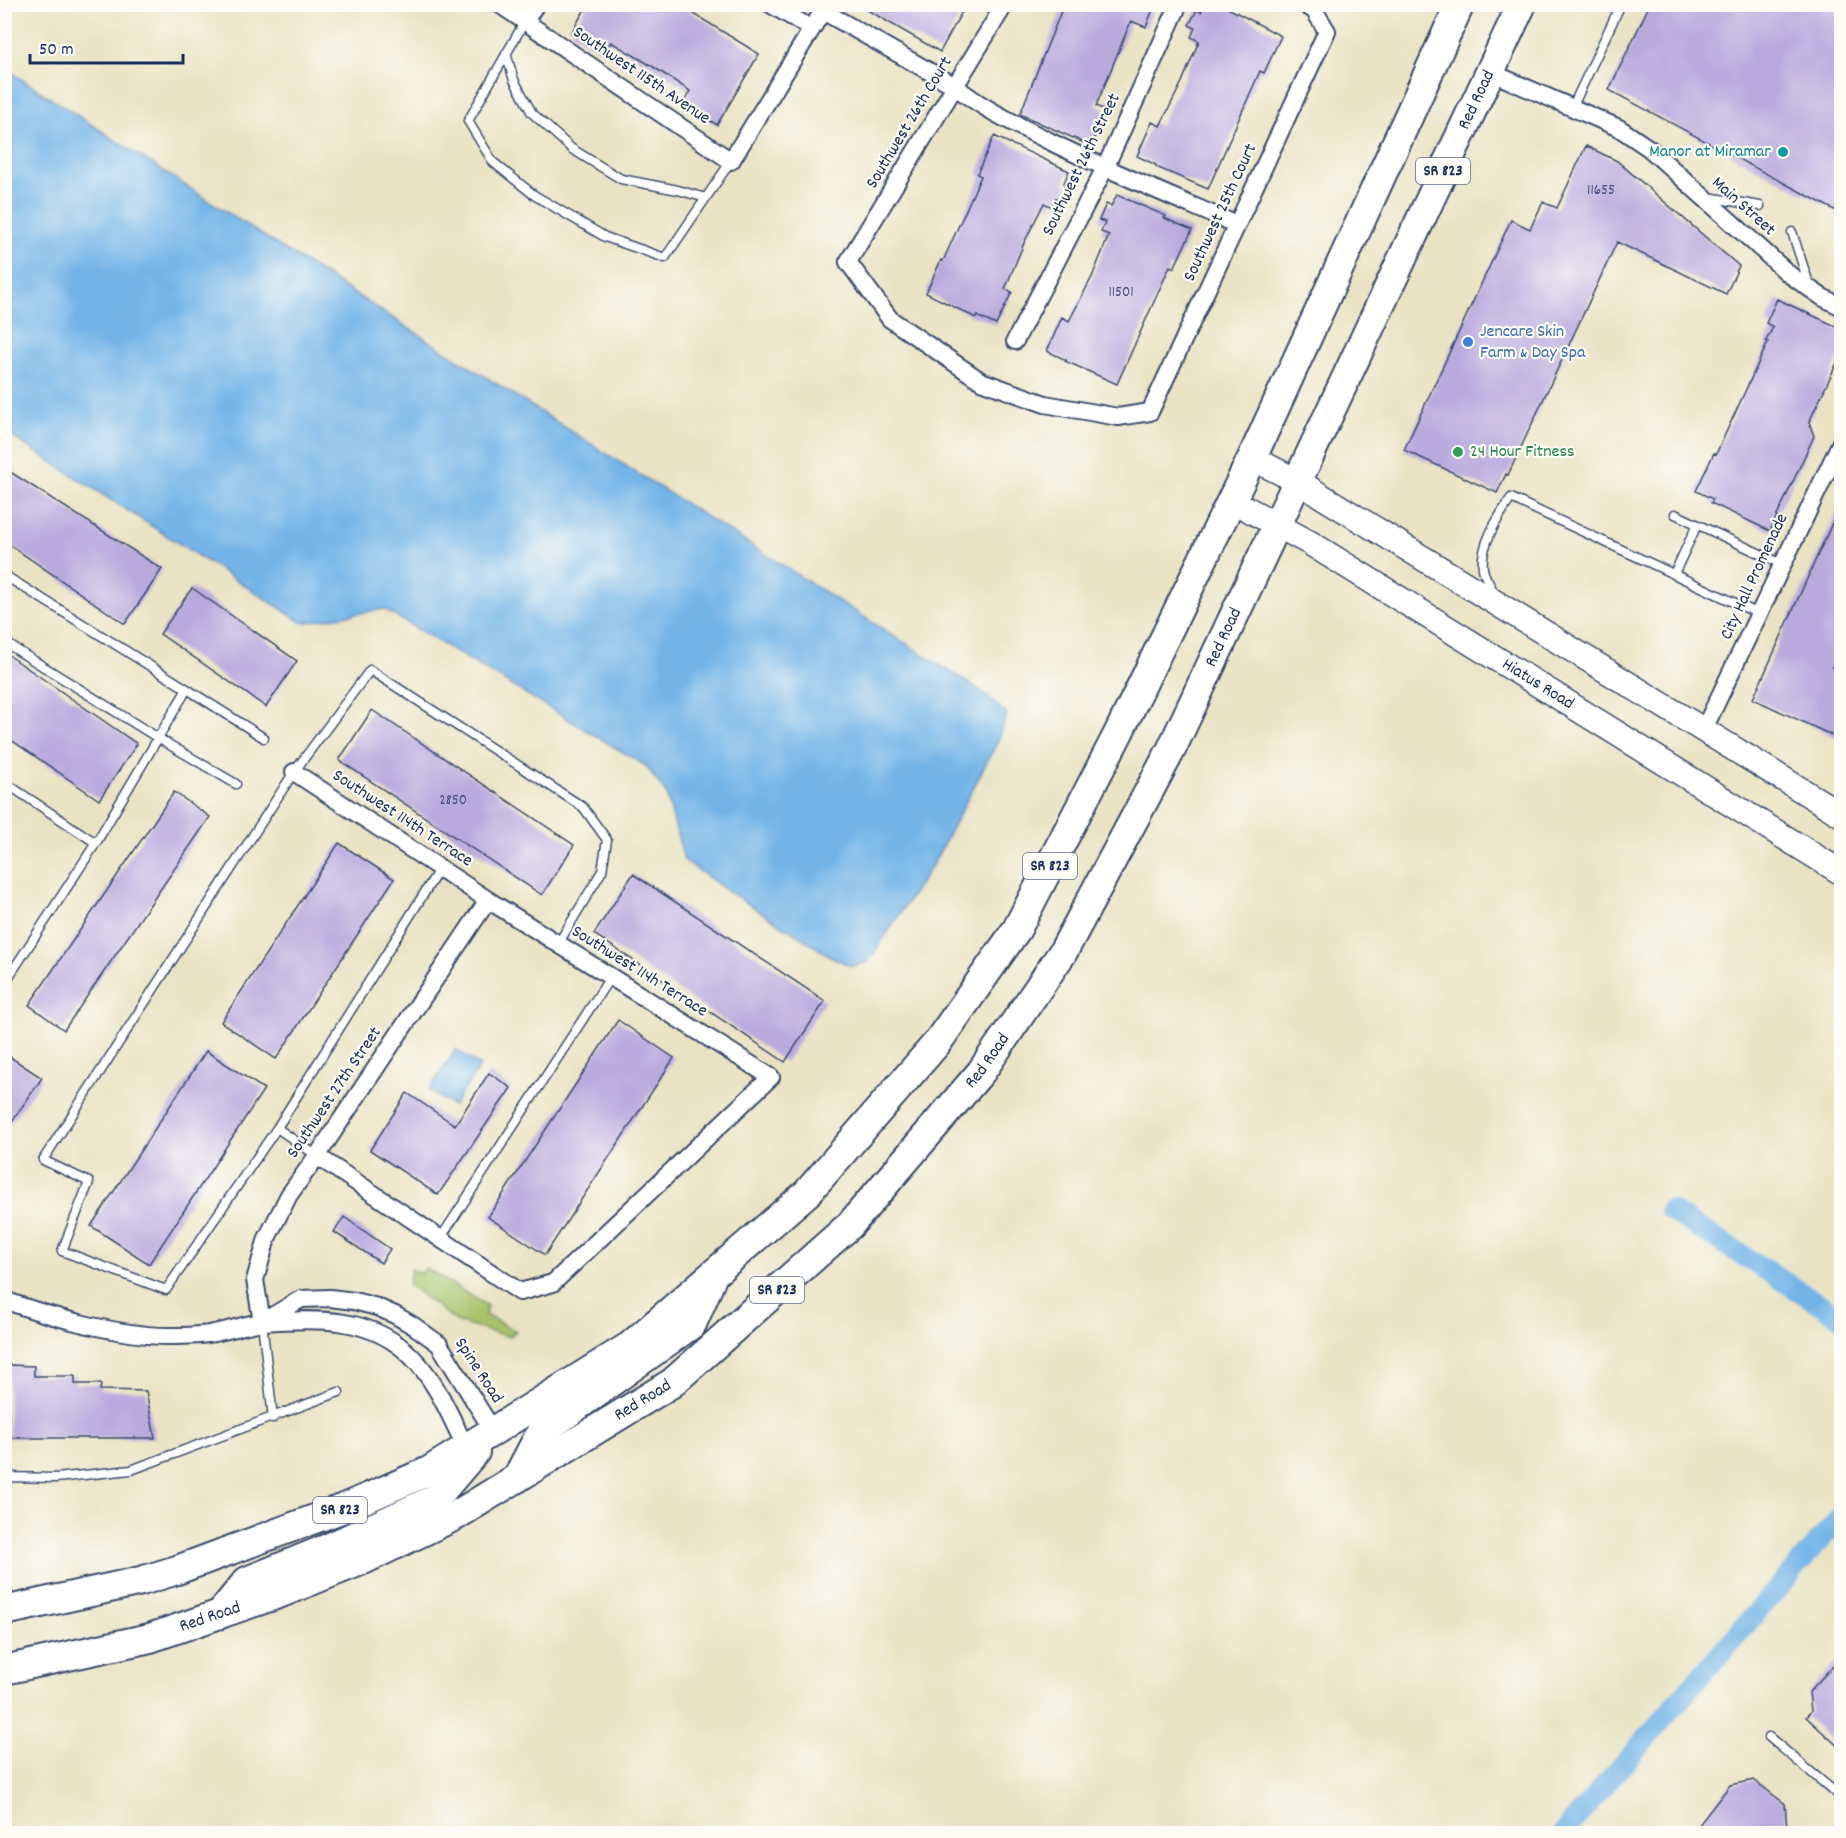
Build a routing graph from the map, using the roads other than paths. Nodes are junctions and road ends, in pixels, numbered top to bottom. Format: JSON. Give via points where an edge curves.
{"nodes":[{"id":1,"x":499,"y":4,"type":"edge"},
{"id":2,"x":536,"y":4,"type":"edge"},
{"id":3,"x":770,"y":4,"type":"edge"},
{"id":4,"x":1005,"y":4,"type":"edge"},
{"id":5,"x":1179,"y":4,"type":"edge"},
{"id":6,"x":1303,"y":4,"type":"edge"},
{"id":7,"x":1460,"y":4,"type":"edge"},
{"id":8,"x":1521,"y":4,"type":"edge"},
{"id":9,"x":1621,"y":4,"type":"edge"},
{"id":10,"x":825,"y":8,"type":"edge"},
{"id":11,"x":525,"y":21,"type":"junction"},
{"id":12,"x":812,"y":29,"type":"junction"},
{"id":13,"x":506,"y":53,"type":"junction"},
{"id":14,"x":1490,"y":72,"type":"junction"},
{"id":15,"x":956,"y":86,"type":"junction"},
{"id":16,"x":1572,"y":108,"type":"junction"},
{"id":17,"x":731,"y":161,"type":"junction"},
{"id":18,"x":1105,"y":168,"type":"junction"},
{"id":19,"x":1702,"y":196,"type":"junction"},
{"id":20,"x":706,"y":198,"type":"junction"},
{"id":21,"x":1760,"y":206,"type":"dead end"},
{"id":22,"x":1237,"y":225,"type":"junction"},
{"id":23,"x":1792,"y":232,"type":"dead end"},
{"id":24,"x":1811,"y":290,"type":"junction"},
{"id":25,"x":1842,"y":307,"type":"edge"},
{"id":26,"x":1015,"y":341,"type":"dead end"},
{"id":27,"x":1150,"y":412,"type":"joint"},
{"id":28,"x":1842,"y":440,"type":"edge"},
{"id":29,"x":1252,"y":458,"type":"junction"},
{"id":30,"x":1297,"y":482,"type":"junction"},
{"id":31,"x":1231,"y":500,"type":"junction"},
{"id":32,"x":1675,"y":514,"type":"dead end"},
{"id":33,"x":1276,"y":524,"type":"junction"},
{"id":34,"x":1697,"y":525,"type":"junction"},
{"id":35,"x":1782,"y":564,"type":"junction"},
{"id":36,"x":1674,"y":574,"type":"junction"},
{"id":37,"x":4,"y":575,"type":"edge"},
{"id":38,"x":1501,"y":606,"type":"junction"},
{"id":39,"x":1759,"y":614,"type":"junction"},
{"id":40,"x":4,"y":642,"type":"edge"},
{"id":41,"x":187,"y":689,"type":"junction"},
{"id":42,"x":1704,"y":729,"type":"junction"},
{"id":43,"x":158,"y":738,"type":"junction"},
{"id":44,"x":264,"y":738,"type":"dead end"},
{"id":45,"x":294,"y":772,"type":"junction"},
{"id":46,"x":4,"y":782,"type":"edge"},
{"id":47,"x":236,"y":784,"type":"dead end"},
{"id":48,"x":1842,"y":815,"type":"edge"},
{"id":49,"x":96,"y":843,"type":"junction"},
{"id":50,"x":440,"y":868,"type":"junction"},
{"id":51,"x":1842,"y":873,"type":"edge"},
{"id":52,"x":488,"y":900,"type":"junction"},
{"id":53,"x":558,"y":944,"type":"junction"},
{"id":54,"x":611,"y":976,"type":"junction"},
{"id":55,"x":4,"y":984,"type":"edge"},
{"id":56,"x":277,"y":1128,"type":"junction"},
{"id":57,"x":317,"y":1156,"type":"junction"},
{"id":58,"x":440,"y":1239,"type":"junction"},
{"id":59,"x":715,"y":1272,"type":"junction"},
{"id":60,"x":4,"y":1300,"type":"edge"},
{"id":61,"x":262,"y":1322,"type":"junction"},
{"id":62,"x":339,"y":1392,"type":"dead end"},
{"id":63,"x":273,"y":1418,"type":"junction"},
{"id":64,"x":493,"y":1431,"type":"junction"},
{"id":65,"x":466,"y":1448,"type":"junction"},
{"id":66,"x":4,"y":1477,"type":"edge"},
{"id":67,"x":517,"y":1478,"type":"junction"},
{"id":68,"x":4,"y":1611,"type":"edge"},
{"id":69,"x":220,"y":1614,"type":"junction"},
{"id":70,"x":4,"y":1670,"type":"edge"},
{"id":71,"x":1769,"y":1737,"type":"dead end"},
{"id":72,"x":1842,"y":1798,"type":"edge"},
{"id":73,"x":1842,"y":1827,"type":"edge"},
{"id":74,"x":1836,"y":1833,"type":"edge"}],
"edges":[{"from":1,"to":11,"type":"street","name":"Southwest 115th Avenue"},
{"from":2,"to":11,"type":"street"},
{"from":3,"to":12,"type":"street"},
{"from":4,"to":15,"type":"street","name":"Southwest 26th Court"},
{"from":5,"to":18,"type":"street","name":"Southwest 26th Street"},
{"from":6,"to":22,"type":"street","name":"Southwest 25th Court","via":[[1314,10],[1328,31]]},
{"from":7,"to":29,"type":"highway","number":"SR 823"},
{"from":8,"to":14,"type":"highway","name":"Red Road","number":"SR 823"},
{"from":9,"to":16,"type":"lane"},
{"from":10,"to":12,"type":"street"},
{"from":10,"to":15,"type":"street"},
{"from":11,"to":13,"type":"lane"},
{"from":11,"to":17,"type":"street","name":"Southwest 115th Avenue"},
{"from":12,"to":17,"type":"street"},
{"from":13,"to":20,"type":"lane","via":[[514,80],[532,113],[572,149],[621,179]]},
{"from":13,"to":20,"type":"lane","via":[[468,121],[493,162],[534,195],[605,237],[665,258]]},
{"from":14,"to":16,"type":"street","name":"Main Street"},
{"from":14,"to":30,"type":"highway","name":"Red Road","number":"SR 823"},
{"from":15,"to":18,"type":"street","via":[[996,114]]},
{"from":15,"to":27,"type":"street","name":"Southwest 26th Court","via":[[848,262],[890,319],[981,381],[1056,406],[1119,417]]},
{"from":16,"to":19,"type":"street","name":"Main Street","via":[[1642,144]]},
{"from":17,"to":20,"type":"lane"},
{"from":18,"to":22,"type":"street"},
{"from":18,"to":26,"type":"street","name":"Southwest 26th Street"},
{"from":19,"to":21,"type":"lane"},
{"from":19,"to":24,"type":"street","name":"Main Street"},
{"from":22,"to":27,"type":"street","name":"Southwest 25th Court"},
{"from":23,"to":24,"type":"lane"},
{"from":24,"to":25,"type":"street","name":"Main Street"},
{"from":28,"to":35,"type":"street","name":"City Hall Promenade"},
{"from":29,"to":30,"type":"main road"},
{"from":29,"to":31,"type":"highway","number":"SR 823"},
{"from":30,"to":33,"type":"highway","name":"Red Road","number":"SR 823"},
{"from":30,"to":38,"type":"main road"},
{"from":31,"to":33,"type":"main road","name":"Hiatus Road"},
{"from":31,"to":59,"type":"highway","number":"SR 823","via":[[1119,732],[1017,929],[937,1043],[807,1193]]},
{"from":32,"to":34,"type":"lane"},
{"from":33,"to":51,"type":"main road","name":"Hiatus Road"},
{"from":33,"to":67,"type":"highway","name":"Red Road","number":"SR 823","via":[[1171,750],[1063,952],[981,1072],[850,1224],[672,1383]]},
{"from":34,"to":35,"type":"lane"},
{"from":34,"to":36,"type":"lane"},
{"from":35,"to":39,"type":"street","name":"City Hall Promenade"},
{"from":36,"to":38,"type":"lane","via":[[1511,498],[1494,523],[1483,562]]},
{"from":36,"to":39,"type":"lane"},
{"from":37,"to":41,"type":"lane"},
{"from":38,"to":42,"type":"main road"},
{"from":39,"to":42,"type":"street","name":"City Hall Promenade"},
{"from":40,"to":43,"type":"lane"},
{"from":41,"to":43,"type":"lane"},
{"from":41,"to":44,"type":"lane"},
{"from":42,"to":48,"type":"main road"},
{"from":43,"to":47,"type":"lane"},
{"from":43,"to":49,"type":"lane"},
{"from":45,"to":50,"type":"street","name":"Southwest 114th Terrace"},
{"from":45,"to":53,"type":"lane","via":[[370,670],[583,807],[606,840],[602,871]]},
{"from":45,"to":56,"type":"lane","via":[[44,1160],[89,1182],[62,1251],[166,1290]]},
{"from":46,"to":49,"type":"lane"},
{"from":49,"to":55,"type":"lane"},
{"from":50,"to":52,"type":"street","name":"Southwest 114th Terrace"},
{"from":50,"to":56,"type":"lane"},
{"from":52,"to":53,"type":"street","name":"Southwest 114h Terrace"},
{"from":52,"to":57,"type":"street","name":"Southwest 27th Street"},
{"from":53,"to":54,"type":"street","name":"Southwest 114h Terrace"},
{"from":54,"to":58,"type":"lane"},
{"from":54,"to":58,"type":"street","name":"Southwest 114h Terrace","via":[[771,1077],[553,1283],[520,1292]]},
{"from":56,"to":57,"type":"lane"},
{"from":57,"to":58,"type":"street"},
{"from":57,"to":61,"type":"street","name":"Southwest 27th Street","via":[[289,1196],[267,1238],[255,1280]]},
{"from":59,"to":64,"type":"highway","number":"SR 823","via":[[630,1346]]},
{"from":59,"to":67,"type":"highway","via":[[692,1324],[541,1432]]},
{"from":60,"to":61,"type":"street","name":"Spine Road","via":[[129,1333],[213,1334]]},
{"from":61,"to":63,"type":"lane"},
{"from":61,"to":64,"type":"street","name":"Spine Road","via":[[301,1299],[354,1301],[395,1315],[439,1344]]},
{"from":61,"to":65,"type":"street","name":"Spine Road","via":[[349,1323],[388,1338],[413,1358],[426,1375]]},
{"from":62,"to":63,"type":"lane"},
{"from":63,"to":66,"type":"lane","via":[[131,1470],[56,1479]]},
{"from":64,"to":65,"type":"highway","number":"SR 823"},
{"from":64,"to":69,"type":"highway","via":[[435,1499],[247,1581]]},
{"from":65,"to":68,"type":"highway","number":"SR 823","via":[[429,1471],[344,1508],[177,1570]]},
{"from":67,"to":69,"type":"highway","name":"Red Road","number":"SR 823","via":[[455,1516],[363,1560]]},
{"from":69,"to":70,"type":"highway","name":"Red Road","number":"SR 823","via":[[150,1638]]},
{"from":71,"to":72,"type":"lane"},
{"from":73,"to":74,"type":"lane"}]}
